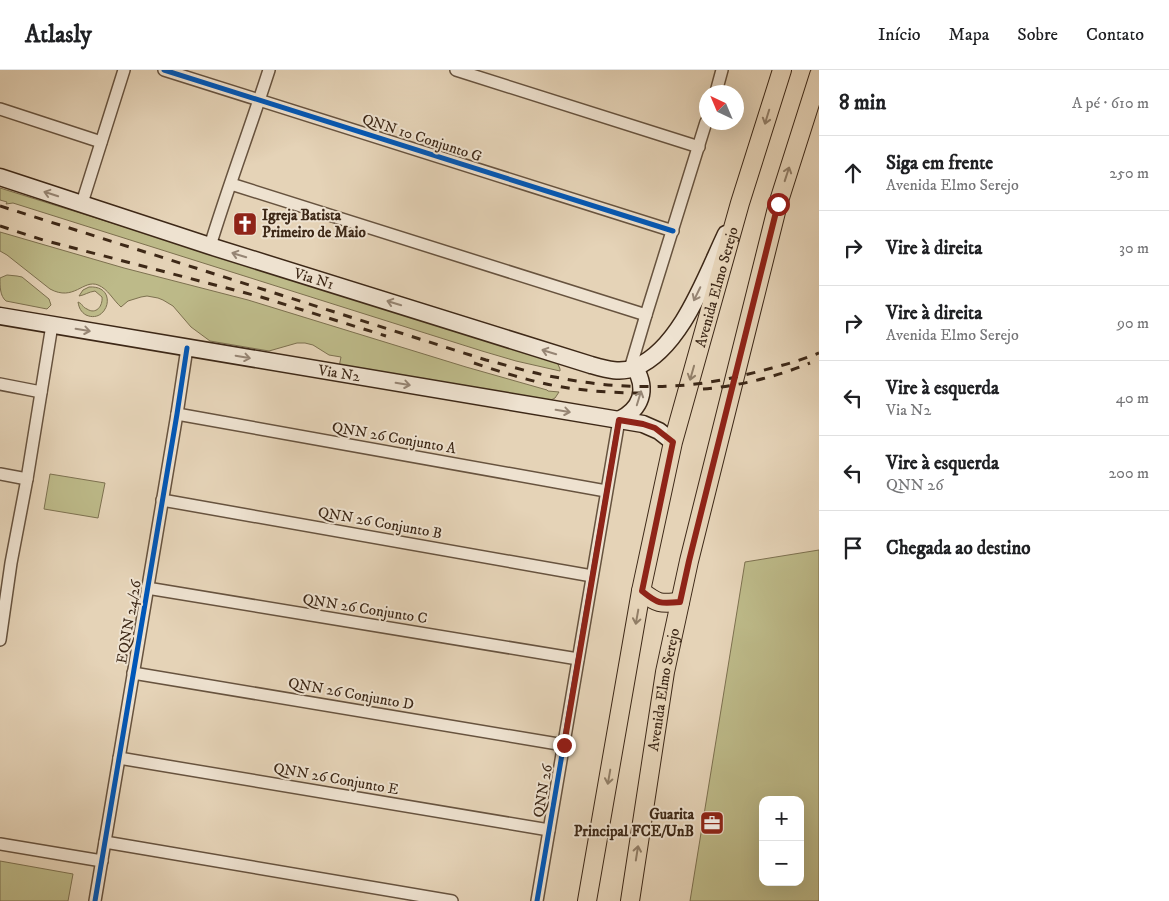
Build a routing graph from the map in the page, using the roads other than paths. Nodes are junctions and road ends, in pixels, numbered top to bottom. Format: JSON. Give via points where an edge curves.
{"nodes":[{"id":1,"x":124,"y":70,"type":"edge"},
{"id":2,"x":164,"y":70,"type":"edge"},
{"id":3,"x":269,"y":70,"type":"edge"},
{"id":4,"x":456,"y":70,"type":"edge"},
{"id":5,"x":722,"y":70,"type":"edge"},
{"id":6,"x":782,"y":70,"type":"edge"},
{"id":7,"x":819,"y":75,"type":"edge"},
{"id":8,"x":718,"y":85,"type":"edge"},
{"id":9,"x":259,"y":100,"type":"junction"},
{"id":10,"x":0,"y":109,"type":"edge"},
{"id":11,"x":704,"y":130,"type":"edge"},
{"id":12,"x":100,"y":142,"type":"junction"},
{"id":13,"x":699,"y":147,"type":"junction"},
{"id":14,"x":0,"y":177,"type":"edge"},
{"id":15,"x":231,"y":184,"type":"junction"},
{"id":16,"x":740,"y":202,"type":"junction"},
{"id":17,"x":82,"y":203,"type":"junction"},
{"id":18,"x":673,"y":231,"type":"junction"},
{"id":19,"x":210,"y":246,"type":"junction"},
{"id":20,"x":646,"y":315,"type":"junction"},
{"id":21,"x":0,"y":316,"type":"edge"},
{"id":22,"x":52,"y":325,"type":"junction"},
{"id":23,"x":187,"y":348,"type":"junction"},
{"id":24,"x":633,"y":368,"type":"junction"},
{"id":25,"x":0,"y":384,"type":"edge"},
{"id":26,"x":42,"y":392,"type":"junction"},
{"id":27,"x":177,"y":414,"type":"junction"},
{"id":28,"x":619,"y":420,"type":"junction"},
{"id":29,"x":673,"y":442,"type":"junction"},
{"id":30,"x":0,"y":474,"type":"edge"},
{"id":31,"x":27,"y":479,"type":"junction"},
{"id":32,"x":606,"y":491,"type":"junction"},
{"id":33,"x":162,"y":500,"type":"junction"},
{"id":34,"x":5,"y":562,"type":"edge"},
{"id":35,"x":592,"y":576,"type":"junction"},
{"id":36,"x":147,"y":588,"type":"junction"},
{"id":37,"x":642,"y":591,"type":"junction"},
{"id":38,"x":680,"y":602,"type":"junction"},
{"id":39,"x":0,"y":640,"type":"edge"},
{"id":40,"x":578,"y":659,"type":"junction"},
{"id":41,"x":133,"y":673,"type":"junction"},
{"id":42,"x":564,"y":745,"type":"junction"},
{"id":43,"x":119,"y":758,"type":"junction"},
{"id":44,"x":549,"y":830,"type":"junction"},
{"id":45,"x":105,"y":842,"type":"junction"},
{"id":46,"x":0,"y":844,"type":"edge"},
{"id":47,"x":102,"y":861,"type":"junction"},
{"id":48,"x":95,"y":901,"type":"edge"},
{"id":49,"x":452,"y":901,"type":"edge"},
{"id":50,"x":537,"y":901,"type":"edge"},
{"id":51,"x":587,"y":901,"type":"edge"},
{"id":52,"x":630,"y":901,"type":"edge"}],
"edges":[{"from":1,"to":12,"type":"street"},
{"from":2,"to":9,"type":"street","name":"QNN 10 Conjunto G"},
{"from":3,"to":9,"type":"street"},
{"from":4,"to":13,"type":"street"},
{"from":5,"to":8,"type":"street"},
{"from":6,"to":16,"type":"main road","name":"Avenida Elmo Serejo","one_way":true},
{"from":38,"to":7,"type":"main road","name":"Avenida Elmo Serejo","one_way":true,"via":[[778,204]]},
{"from":9,"to":15,"type":"street"},
{"from":9,"to":18,"type":"street","name":"QNN 10 Conjunto G"},
{"from":10,"to":12,"type":"street"},
{"from":11,"to":13,"type":"street"},
{"from":12,"to":17,"type":"street"},
{"from":13,"to":18,"type":"street"},
{"from":17,"to":14,"type":"main road","name":"Via N1","one_way":true},
{"from":15,"to":19,"type":"street"},
{"from":15,"to":20,"type":"street"},
{"from":16,"to":24,"type":"main road","name":"Avenida Elmo Serejo","one_way":true,"via":[[696,297],[673,336],[661,350]]},
{"from":16,"to":29,"type":"main road","name":"Avenida Elmo Serejo","one_way":true},
{"from":17,"to":19,"type":"main road","name":"Via N1"},
{"from":18,"to":20,"type":"street"},
{"from":24,"to":19,"type":"main road","name":"Via N1","one_way":true,"via":[[609,370],[591,365]]},
{"from":20,"to":24,"type":"street"},
{"from":21,"to":22,"type":"main road","name":"Via N2"},
{"from":22,"to":23,"type":"main road","name":"Via N2","one_way":true},
{"from":22,"to":26,"type":"street"},
{"from":23,"to":27,"type":"street","name":"EQNN 24/26"},
{"from":23,"to":28,"type":"main road","name":"Via N2","one_way":true},
{"from":28,"to":24,"type":"main road","one_way":true,"via":[[632,412],[640,400],[641,380]]},
{"from":25,"to":26,"type":"street"},
{"from":26,"to":31,"type":"street"},
{"from":27,"to":32,"type":"street","name":"QNN 26 Conjunto A"},
{"from":27,"to":33,"type":"street","name":"EQNN 24/26"},
{"from":28,"to":29,"type":"main road","name":"Via N2","via":[[655,428]]},
{"from":28,"to":32,"type":"street","name":"QNN 26"},
{"from":29,"to":37,"type":"main road","name":"Avenida Elmo Serejo"},
{"from":30,"to":31,"type":"street"},
{"from":31,"to":34,"type":"street"},
{"from":32,"to":35,"type":"street","name":"QNN 26"},
{"from":33,"to":35,"type":"street","name":"QNN 26 Conjunto B"},
{"from":33,"to":36,"type":"street","name":"EQNN 24/26"},
{"from":34,"to":39,"type":"street"},
{"from":35,"to":40,"type":"street","name":"QNN 26"},
{"from":36,"to":40,"type":"street","name":"QNN 26 Conjunto C"},
{"from":36,"to":41,"type":"street","name":"EQNN 24/26"},
{"from":37,"to":38,"type":"main road","via":[[663,604]]},
{"from":37,"to":51,"type":"main road","name":"Avenida Elmo Serejo","one_way":true},
{"from":52,"to":38,"type":"main road","name":"Avenida Elmo Serejo","one_way":true,"via":[[665,672]]},
{"from":40,"to":42,"type":"street","name":"QNN 26"},
{"from":41,"to":42,"type":"street","name":"QNN 26 Conjunto D"},
{"from":41,"to":43,"type":"street","name":"EQNN 24/26"},
{"from":42,"to":44,"type":"street","name":"QNN 26"},
{"from":43,"to":44,"type":"street","name":"QNN 26 Conjunto E"},
{"from":43,"to":45,"type":"street","name":"EQNN 24/26"},
{"from":44,"to":50,"type":"street","name":"QNN 26"},
{"from":45,"to":47,"type":"street","name":"EQNN 24/26"},
{"from":45,"to":49,"type":"street"},
{"from":46,"to":47,"type":"street"},
{"from":47,"to":48,"type":"street","name":"EQNN 24/26"}]}
